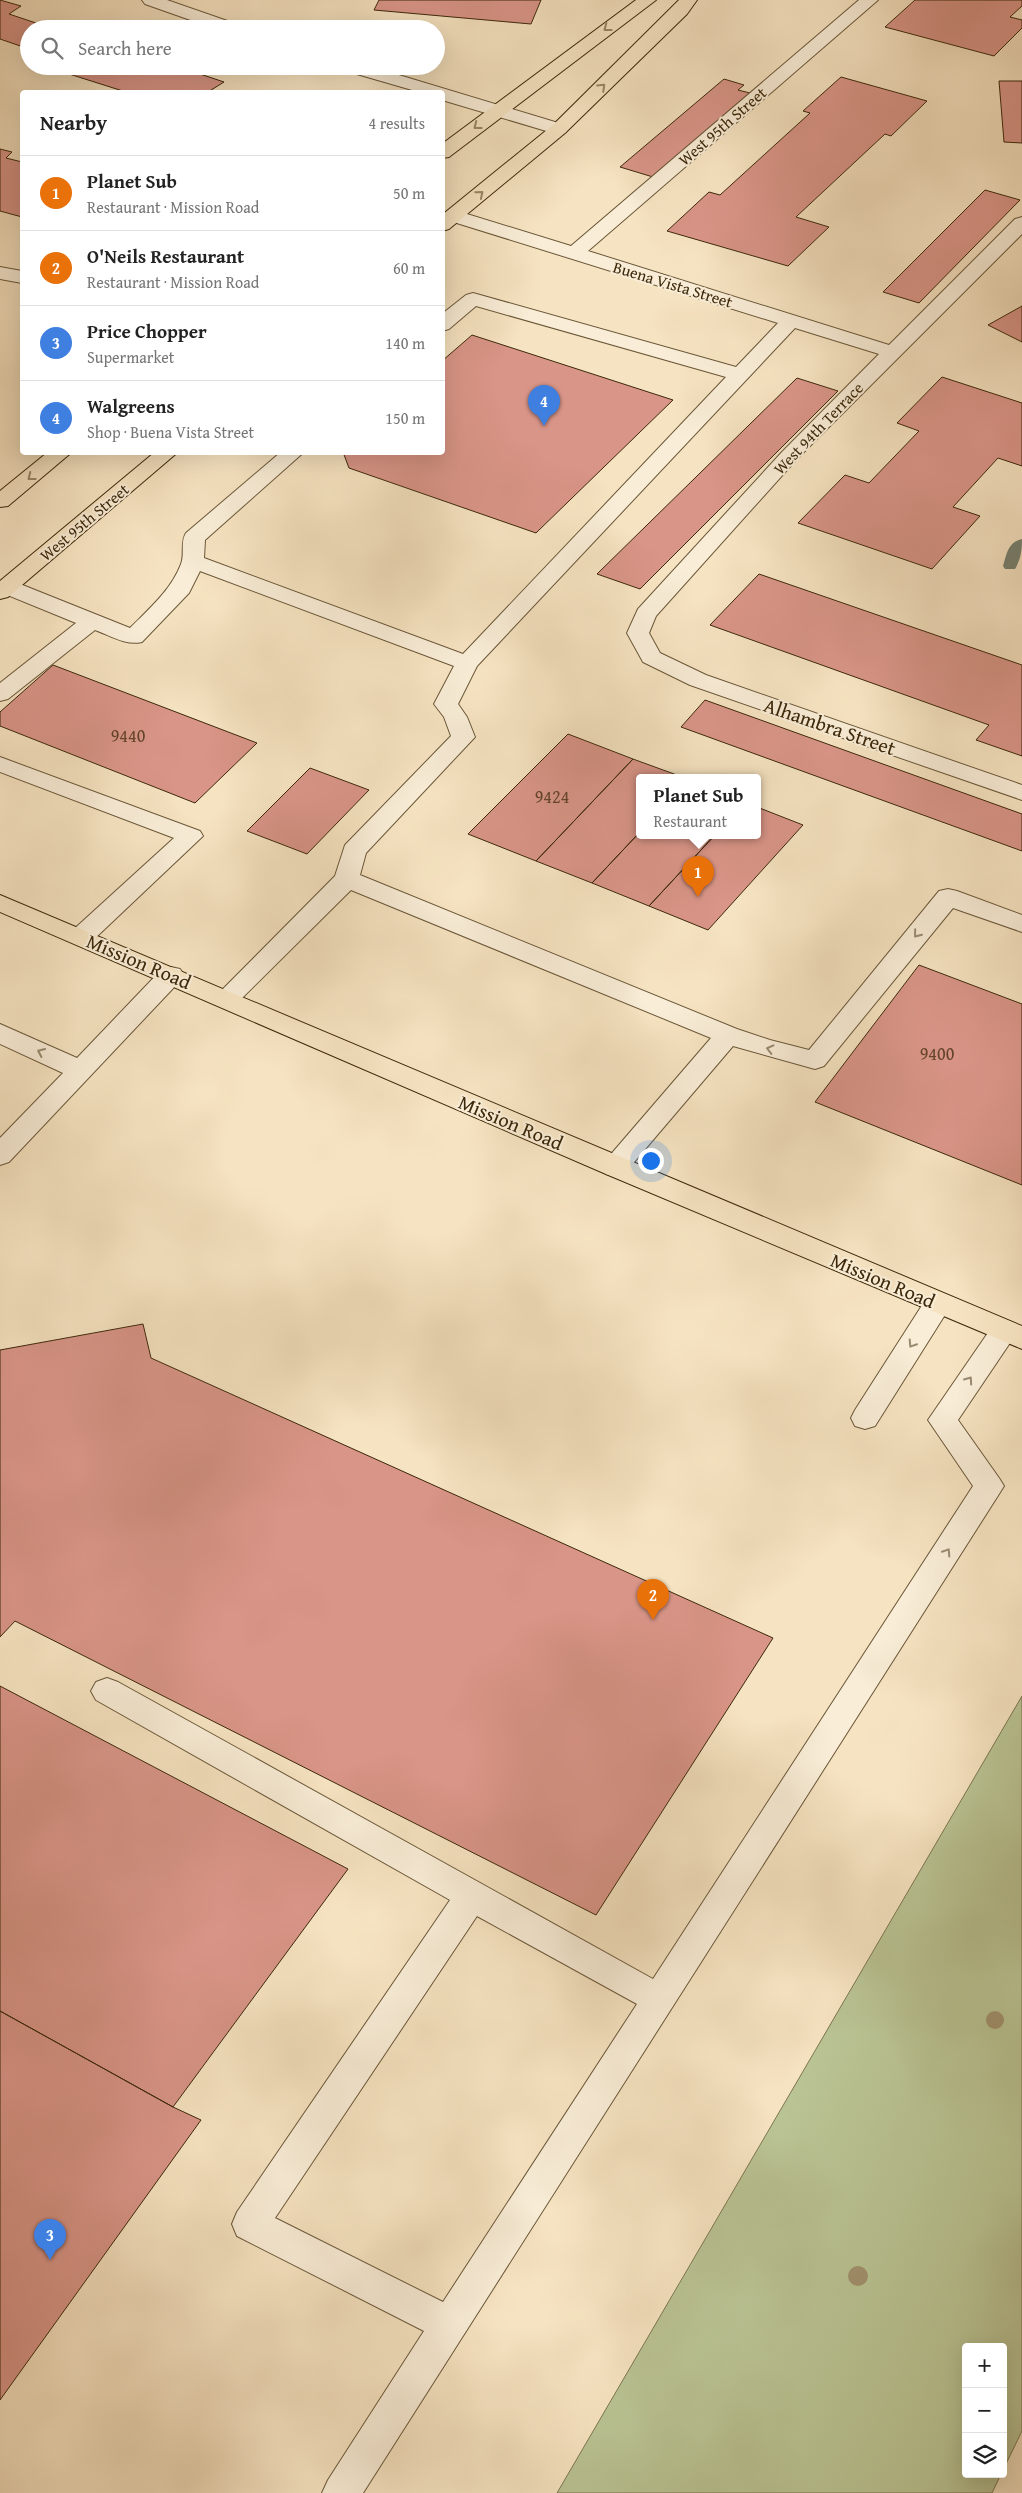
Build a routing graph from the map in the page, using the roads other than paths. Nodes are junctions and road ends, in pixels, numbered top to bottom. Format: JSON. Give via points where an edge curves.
{"nodes":[{"id":1,"x":151,"y":0,"type":"edge"},
{"id":2,"x":647,"y":0,"type":"edge"},
{"id":3,"x":688,"y":0,"type":"edge"},
{"id":4,"x":869,"y":0,"type":"edge"},
{"id":5,"x":208,"y":20,"type":"edge"},
{"id":6,"x":379,"y":75,"type":"edge"},
{"id":7,"x":430,"y":90,"type":"edge"},
{"id":8,"x":445,"y":95,"type":"edge"},
{"id":9,"x":497,"y":110,"type":"junction"},
{"id":10,"x":559,"y":129,"type":"junction"},
{"id":11,"x":445,"y":151,"type":"edge"},
{"id":12,"x":448,"y":220,"type":"edge"},
{"id":13,"x":1022,"y":223,"type":"edge"},
{"id":14,"x":575,"y":253,"type":"junction"},
{"id":15,"x":0,"y":273,"type":"edge"},
{"id":16,"x":20,"y":277,"type":"edge"},
{"id":17,"x":791,"y":321,"type":"junction"},
{"id":18,"x":445,"y":322,"type":"edge"},
{"id":19,"x":892,"y":352,"type":"junction"},
{"id":20,"x":740,"y":375,"type":"junction"},
{"id":21,"x":58,"y":455,"type":"edge"},
{"id":22,"x":164,"y":455,"type":"edge"},
{"id":23,"x":291,"y":455,"type":"edge"},
{"id":24,"x":0,"y":501,"type":"edge"},
{"id":25,"x":194,"y":561,"type":"junction"},
{"id":26,"x":3,"y":589,"type":"edge"},
{"id":27,"x":92,"y":621,"type":"junction"},
{"id":28,"x":645,"y":648,"type":"joint"},
{"id":29,"x":467,"y":663,"type":"junction"},
{"id":30,"x":0,"y":694,"type":"edge"},
{"id":31,"x":0,"y":764,"type":"edge"},
{"id":32,"x":1022,"y":793,"type":"edge"},
{"id":33,"x":347,"y":879,"type":"junction"},
{"id":34,"x":0,"y":903,"type":"edge"},
{"id":35,"x":1022,"y":924,"type":"edge"},
{"id":36,"x":82,"y":936,"type":"junction"},
{"id":37,"x":171,"y":975,"type":"junction"},
{"id":38,"x":226,"y":999,"type":"junction"},
{"id":39,"x":0,"y":1032,"type":"edge"},
{"id":40,"x":728,"y":1035,"type":"junction"},
{"id":41,"x":81,"y":1071,"type":"junction"},
{"id":42,"x":0,"y":1155,"type":"edge"},
{"id":43,"x":615,"y":1167,"type":"junction"},
{"id":44,"x":938,"y":1303,"type":"junction"},
{"id":45,"x":1013,"y":1334,"type":"edge"},
{"id":46,"x":865,"y":1418,"type":"dead end"},
{"id":47,"x":107,"y":1691,"type":"dead end"},
{"id":48,"x":472,"y":1896,"type":"junction"},
{"id":49,"x":659,"y":1999,"type":"junction"},
{"id":50,"x":450,"y":2325,"type":"junction"},
{"id":51,"x":341,"y":2493,"type":"edge"}],
"edges":[{"from":1,"to":5,"type":"street"},
{"from":2,"to":9,"type":"main road","one_way":true},
{"from":10,"to":3,"type":"main road","one_way":true},
{"from":4,"to":14,"type":"street","name":"West 95th Street"},
{"from":6,"to":7,"type":"street"},
{"from":8,"to":9,"type":"street"},
{"from":9,"to":10,"type":"street"},
{"from":9,"to":11,"type":"main road","one_way":true},
{"from":12,"to":10,"type":"main road","one_way":true},
{"from":12,"to":14,"type":"street","name":"Buena Vista Street"},
{"from":13,"to":19,"type":"street","name":"West 94th Terrace"},
{"from":14,"to":17,"type":"street","name":"Buena Vista Street"},
{"from":15,"to":16,"type":"street"},
{"from":17,"to":19,"type":"street","name":"Buena Vista Street"},
{"from":17,"to":20,"type":"street"},
{"from":18,"to":20,"type":"street","via":[[473,299]]},
{"from":19,"to":28,"type":"street","name":"West 94th Terrace","via":[[789,456],[646,614],[638,633]]},
{"from":20,"to":29,"type":"street"},
{"from":21,"to":24,"type":"main road","one_way":true},
{"from":22,"to":26,"type":"main road","name":"West 95th Street"},
{"from":23,"to":25,"type":"street","via":[[194,538]]},
{"from":25,"to":27,"type":"street","via":[[181,588],[134,637]]},
{"from":25,"to":29,"type":"street"},
{"from":26,"to":27,"type":"street"},
{"from":27,"to":30,"type":"street"},
{"from":28,"to":32,"type":"street","name":"Alhambra Street","via":[[651,657],[698,680]]},
{"from":29,"to":33,"type":"street","via":[[446,704],[463,737],[354,851]]},
{"from":31,"to":36,"type":"street","via":[[191,836]]},
{"from":33,"to":38,"type":"street"},
{"from":33,"to":40,"type":"street"},
{"from":34,"to":36,"type":"main road","name":"Mission Road"},
{"from":35,"to":40,"type":"street","one_way":true,"via":[[948,897],[815,1060],[764,1048]]},
{"from":36,"to":37,"type":"main road","name":"Mission Road"},
{"from":37,"to":38,"type":"main road","name":"Mission Road"},
{"from":37,"to":41,"type":"street"},
{"from":38,"to":43,"type":"main road","name":"Mission Road"},
{"from":41,"to":39,"type":"street","one_way":true},
{"from":40,"to":43,"type":"street"},
{"from":41,"to":42,"type":"street"},
{"from":43,"to":44,"type":"main road","name":"Mission Road"},
{"from":44,"to":45,"type":"main road","name":"Mission Road"},
{"from":44,"to":46,"type":"street","one_way":true},
{"from":49,"to":45,"type":"street","one_way":true,"via":[[990,1486],[942,1420]]},
{"from":47,"to":48,"type":"street"},
{"from":48,"to":49,"type":"street"},
{"from":48,"to":50,"type":"street","via":[[250,2224]]},
{"from":49,"to":50,"type":"street"},
{"from":50,"to":51,"type":"street"}]}
